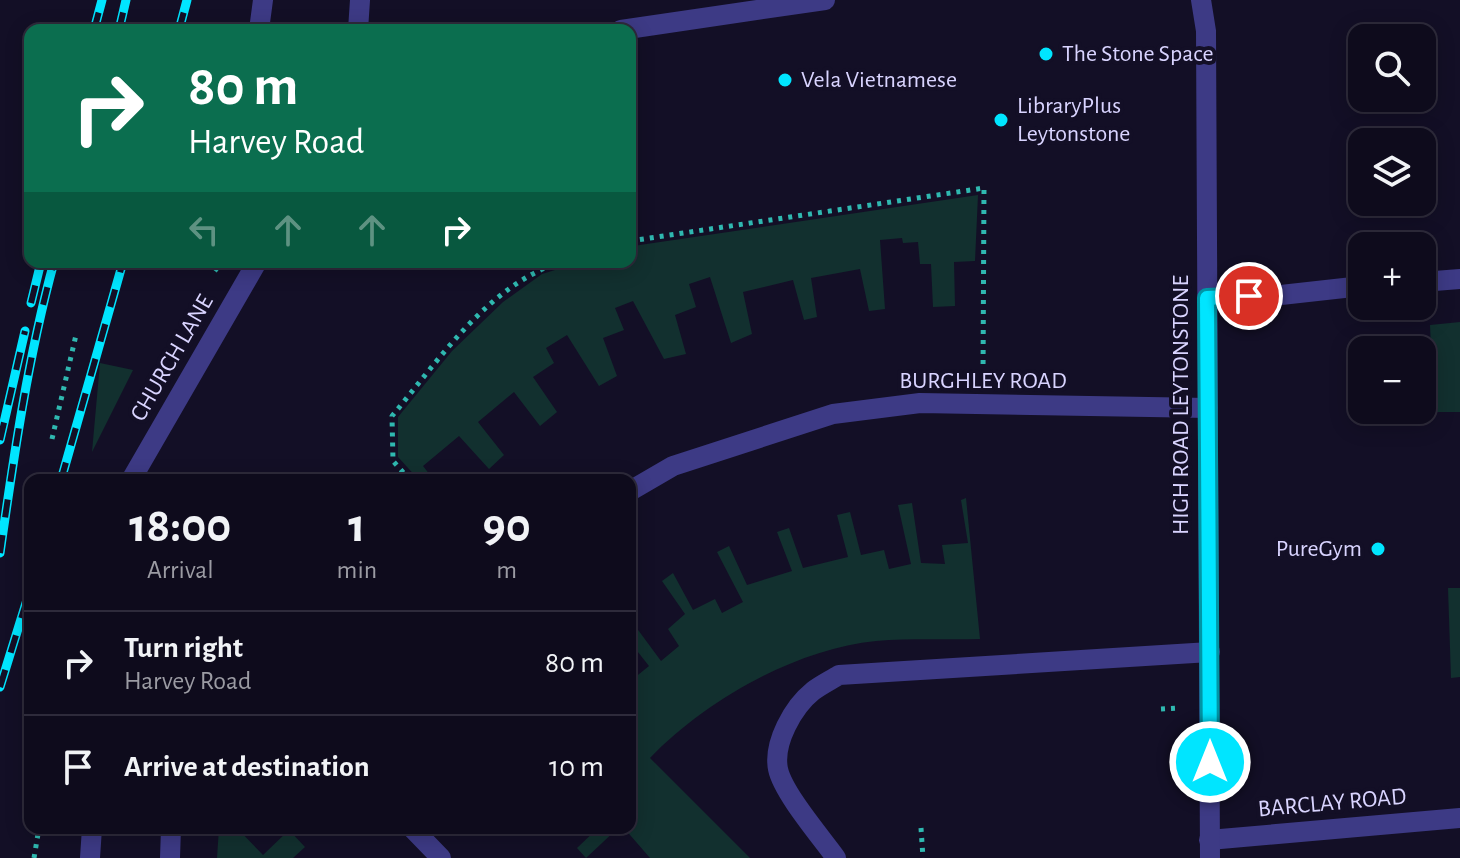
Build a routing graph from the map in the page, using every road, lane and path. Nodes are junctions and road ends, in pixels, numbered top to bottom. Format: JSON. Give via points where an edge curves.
{"nodes":[{"id":1,"x":263,"y":0,"type":"edge"},
{"id":2,"x":360,"y":0,"type":"edge"},
{"id":3,"x":825,"y":0,"type":"edge"},
{"id":4,"x":1201,"y":0,"type":"edge"},
{"id":5,"x":260,"y":24,"type":"edge"},
{"id":6,"x":358,"y":24,"type":"edge"},
{"id":7,"x":636,"y":28,"type":"edge"},
{"id":8,"x":636,"y":240,"type":"edge"},
{"id":9,"x":254,"y":268,"type":"edge"},
{"id":10,"x":542,"y":268,"type":"edge"},
{"id":11,"x":1460,"y":279,"type":"edge"},
{"id":12,"x":1436,"y":281,"type":"edge"},
{"id":13,"x":1348,"y":288,"type":"edge"},
{"id":14,"x":1207,"y":298,"type":"junction"},
{"id":15,"x":76,"y":335,"type":"dead end"},
{"id":16,"x":983,"y":366,"type":"dead end"},
{"id":17,"x":1208,"y":408,"type":"junction"},
{"id":18,"x":52,"y":439,"type":"dead end"},
{"id":19,"x":134,"y":474,"type":"edge"},
{"id":20,"x":405,"y":474,"type":"edge"},
{"id":21,"x":636,"y":488,"type":"edge"},
{"id":22,"x":1210,"y":652,"type":"junction"},
{"id":23,"x":1182,"y":708,"type":"dead end"},
{"id":24,"x":1161,"y":709,"type":"dead end"},
{"id":25,"x":1460,"y":818,"type":"edge"},
{"id":26,"x":921,"y":828,"type":"dead end"},
{"id":27,"x":38,"y":834,"type":"edge"},
{"id":28,"x":92,"y":834,"type":"edge"},
{"id":29,"x":171,"y":834,"type":"edge"},
{"id":30,"x":418,"y":834,"type":"edge"},
{"id":31,"x":1210,"y":849,"type":"edge"},
{"id":32,"x":34,"y":858,"type":"edge"},
{"id":33,"x":90,"y":858,"type":"edge"},
{"id":34,"x":170,"y":858,"type":"edge"},
{"id":35,"x":441,"y":858,"type":"edge"},
{"id":36,"x":836,"y":858,"type":"edge"},
{"id":37,"x":923,"y":858,"type":"edge"}],
"edges":[{"from":1,"to":5,"type":"street"},
{"from":2,"to":6,"type":"street"},
{"from":3,"to":7,"type":"street"},
{"from":4,"to":14,"type":"street","name":"HIGH ROAD LEYTONSTONE","via":[[1206,31]]},
{"from":8,"to":16,"type":"path","via":[[984,188]]},
{"from":9,"to":19,"type":"street","name":"CHURCH LANE"},
{"from":10,"to":20,"type":"path","via":[[497,299],[392,416],[393,461]]},
{"from":11,"to":12,"type":"street"},
{"from":13,"to":14,"type":"street"},
{"from":14,"to":17,"type":"street","name":"HIGH ROAD LEYTONSTONE"},
{"from":15,"to":18,"type":"path"},
{"from":17,"to":21,"type":"street","name":"BURGHLEY ROAD","via":[[920,403],[833,414],[673,466]]},
{"from":17,"to":22,"type":"street","name":"HIGH ROAD LEYTONSTONE"},
{"from":22,"to":31,"type":"street","name":"HIGH ROAD LEYTONSTONE"},
{"from":22,"to":36,"type":"street","via":[[839,675],[811,692],[793,714],[778,747],[778,770],[788,790]]},
{"from":23,"to":24,"type":"path"},
{"from":25,"to":31,"type":"street","name":"BARCLAY ROAD"},
{"from":26,"to":37,"type":"path"},
{"from":27,"to":32,"type":"path"},
{"from":28,"to":33,"type":"street"},
{"from":29,"to":34,"type":"street"},
{"from":30,"to":35,"type":"street"}]}
